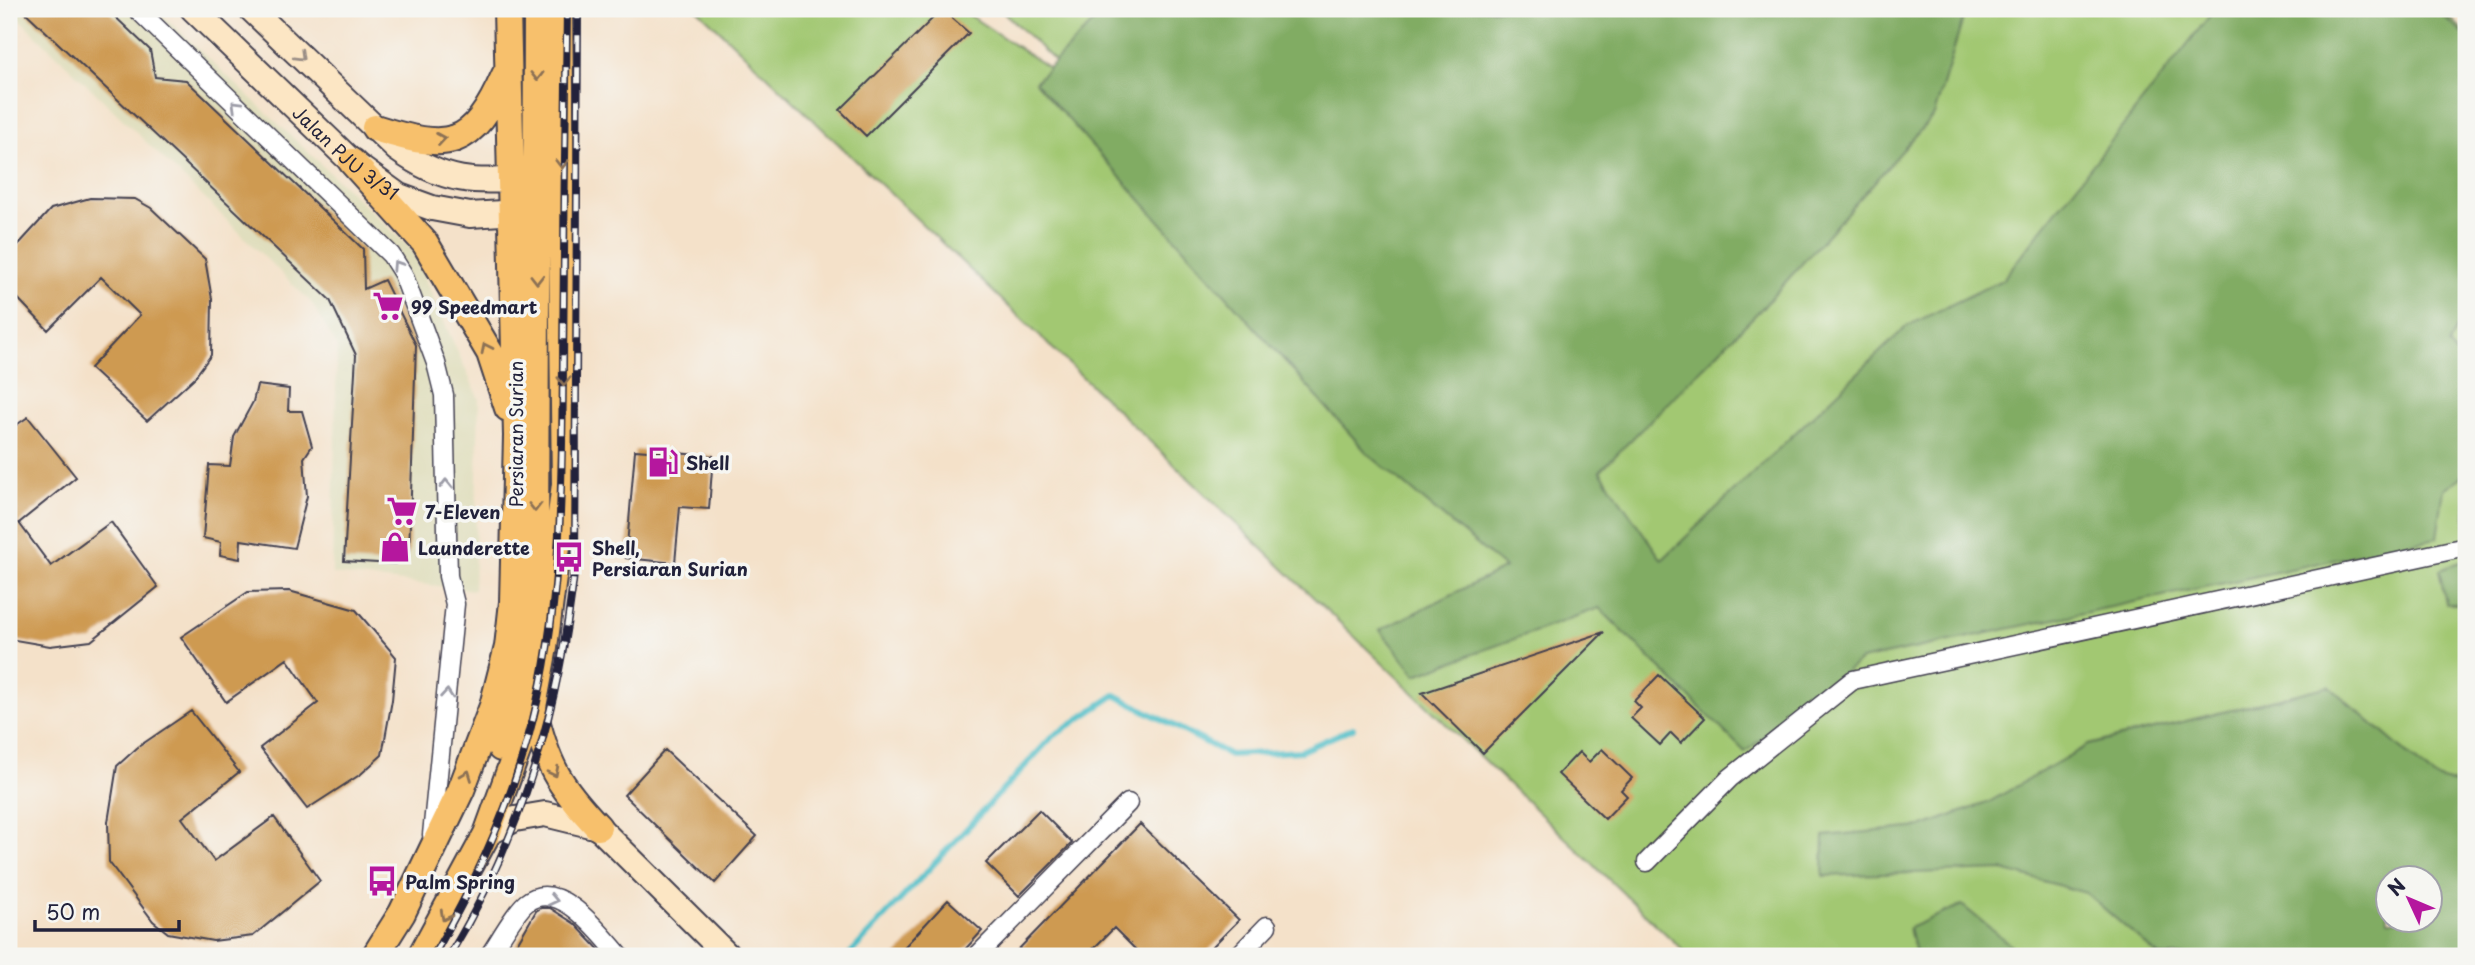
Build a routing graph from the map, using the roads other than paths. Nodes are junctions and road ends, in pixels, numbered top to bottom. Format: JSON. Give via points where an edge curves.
{"nodes":[{"id":1,"x":137,"y":9,"type":"edge"},
{"id":2,"x":193,"y":9,"type":"edge"},
{"id":3,"x":251,"y":9,"type":"edge"},
{"id":4,"x":507,"y":9,"type":"edge"},
{"id":5,"x":542,"y":9,"type":"edge"},
{"id":6,"x":559,"y":9,"type":"edge"},
{"id":7,"x":508,"y":66,"type":"junction"},
{"id":8,"x":375,"y":128,"type":"junction"},
{"id":9,"x":352,"y":162,"type":"junction"},
{"id":10,"x":537,"y":178,"type":"junction"},
{"id":11,"x":511,"y":180,"type":"junction"},
{"id":12,"x":524,"y":212,"type":"junction"},
{"id":13,"x":517,"y":436,"type":"junction"},
{"id":14,"x":2466,"y":547,"type":"edge"},
{"id":15,"x":533,"y":707,"type":"junction"},
{"id":16,"x":1128,"y":803,"type":"dead end"},
{"id":17,"x":497,"y":808,"type":"junction"},
{"id":18,"x":598,"y":827,"type":"junction"},
{"id":19,"x":487,"y":834,"type":"junction"},
{"id":20,"x":429,"y":859,"type":"junction"},
{"id":21,"x":1647,"y":862,"type":"dead end"},
{"id":22,"x":1267,"y":926,"type":"dead end"},
{"id":23,"x":375,"y":956,"type":"edge"},
{"id":24,"x":421,"y":956,"type":"edge"},
{"id":25,"x":489,"y":956,"type":"edge"},
{"id":26,"x":620,"y":956,"type":"edge"},
{"id":27,"x":728,"y":956,"type":"edge"},
{"id":28,"x":977,"y":956,"type":"edge"},
{"id":29,"x":1238,"y":956,"type":"edge"}],
"edges":[{"from":20,"to":1,"type":"street","one_way":true,"via":[[455,604],[448,576],[444,395],[436,363],[403,274],[391,255]]},
{"from":2,"to":9,"type":"street","name":"Jalan PJU 3/31"},
{"from":3,"to":8,"type":"street","name":"Jalan PJU 3/31","one_way":true},
{"from":4,"to":7,"type":"main road","name":"Persiaran Surian"},
{"from":5,"to":10,"type":"main road","one_way":true,"via":[[537,21]]},
{"from":6,"to":15,"type":"main road","one_way":true,"via":[[565,484]]},
{"from":8,"to":7,"type":"main road","one_way":true,"via":[[420,142],[468,133],[488,113]]},
{"from":7,"to":11,"type":"main road","name":"Persiaran Surian"},
{"from":8,"to":11,"type":"street","name":"Jalan PJU 3/31","via":[[397,149],[442,176],[465,182]]},
{"from":9,"to":12,"type":"street","name":"Jalan PJU 3/31","via":[[399,196],[432,208],[470,215]]},
{"from":13,"to":9,"type":"main road","one_way":true,"via":[[490,353],[454,289],[425,243]]},
{"from":10,"to":11,"type":"street","name":"Jalan PJU 3/31"},
{"from":10,"to":12,"type":"main road"},
{"from":11,"to":12,"type":"main road","name":"Persiaran Surian"},
{"from":12,"to":13,"type":"main road","name":"Persiaran Surian"},
{"from":12,"to":17,"type":"main road","one_way":true,"via":[[535,559],[526,647],[496,764]]},
{"from":20,"to":13,"type":"main road","name":"Persiaran Surian","one_way":true,"via":[[494,706],[508,647]]},
{"from":14,"to":21,"type":"street","via":[[1853,681],[1730,778]]},
{"from":15,"to":17,"type":"main road"},
{"from":15,"to":18,"type":"main road","one_way":true,"via":[[555,777]]},
{"from":16,"to":28,"type":"street"},
{"from":17,"to":19,"type":"main road"},
{"from":18,"to":19,"type":"street","via":[[545,814],[515,819]]},
{"from":18,"to":27,"type":"street"},
{"from":19,"to":24,"type":"main road","one_way":true},
{"from":20,"to":23,"type":"main road","name":"Persiaran Surian"},
{"from":22,"to":29,"type":"street"},
{"from":25,"to":26,"type":"street","one_way":true,"via":[[527,902],[542,897],[575,906]]}]}
